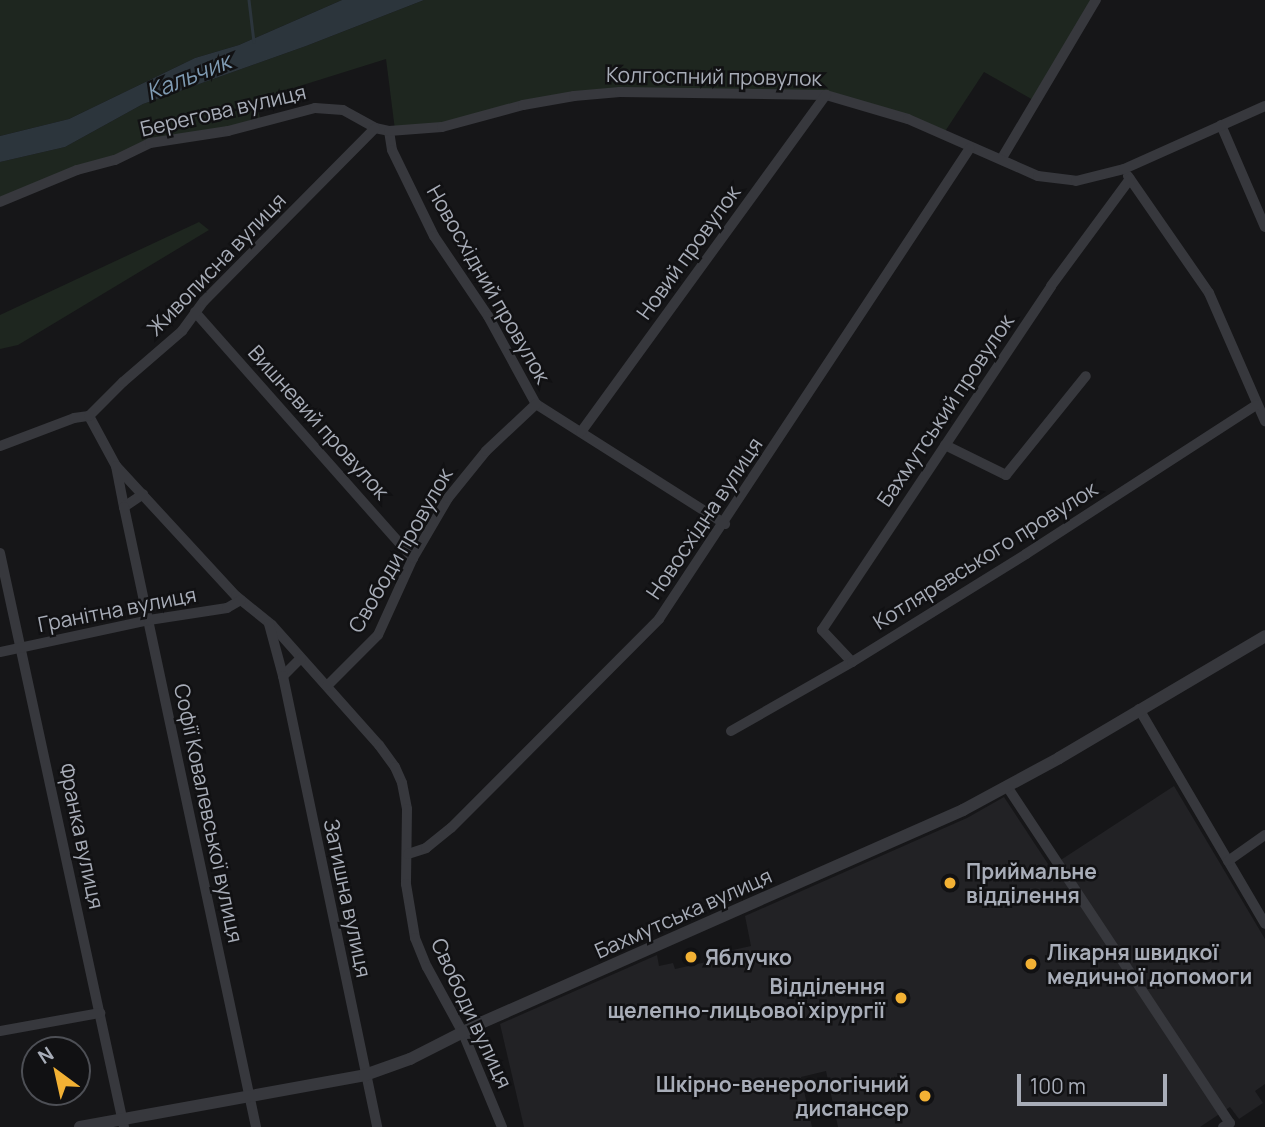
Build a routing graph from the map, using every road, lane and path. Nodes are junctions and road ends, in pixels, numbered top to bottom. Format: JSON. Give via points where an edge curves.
{"nodes":[{"id":1,"x":1096,"y":0,"type":"edge"},
{"id":2,"x":826,"y":95,"type":"junction"},
{"id":3,"x":1265,"y":106,"type":"edge"},
{"id":4,"x":1221,"y":125,"type":"junction"},
{"id":5,"x":375,"y":128,"type":"junction"},
{"id":6,"x":389,"y":131,"type":"junction"},
{"id":7,"x":970,"y":148,"type":"junction"},
{"id":8,"x":1002,"y":158,"type":"junction"},
{"id":9,"x":1124,"y":169,"type":"junction"},
{"id":10,"x":1130,"y":179,"type":"junction"},
{"id":11,"x":0,"y":202,"type":"edge"},
{"id":12,"x":1265,"y":227,"type":"edge"},
{"id":13,"x":195,"y":312,"type":"junction"},
{"id":14,"x":1086,"y":376,"type":"dead end"},
{"id":15,"x":537,"y":404,"type":"junction"},
{"id":16,"x":1256,"y":405,"type":"junction"},
{"id":17,"x":89,"y":416,"type":"junction"},
{"id":18,"x":1265,"y":421,"type":"edge"},
{"id":19,"x":580,"y":432,"type":"junction"},
{"id":20,"x":945,"y":445,"type":"junction"},
{"id":21,"x":0,"y":446,"type":"edge"},
{"id":22,"x":117,"y":466,"type":"junction"},
{"id":23,"x":143,"y":494,"type":"junction"},
{"id":24,"x":124,"y":507,"type":"junction"},
{"id":25,"x":725,"y":524,"type":"junction"},
{"id":26,"x":0,"y":553,"type":"edge"},
{"id":27,"x":413,"y":558,"type":"junction"},
{"id":28,"x":241,"y":600,"type":"junction"},
{"id":29,"x":149,"y":620,"type":"junction"},
{"id":30,"x":269,"y":622,"type":"junction"},
{"id":31,"x":1265,"y":636,"type":"edge"},
{"id":32,"x":22,"y":647,"type":"junction"},
{"id":33,"x":0,"y":652,"type":"edge"},
{"id":34,"x":301,"y":658,"type":"junction"},
{"id":35,"x":852,"y":662,"type":"junction"},
{"id":36,"x":283,"y":676,"type":"junction"},
{"id":37,"x":327,"y":686,"type":"junction"},
{"id":38,"x":1139,"y":709,"type":"junction"},
{"id":39,"x":731,"y":731,"type":"dead end"},
{"id":40,"x":1008,"y":788,"type":"junction"},
{"id":41,"x":1265,"y":835,"type":"edge"},
{"id":42,"x":408,"y":854,"type":"junction"},
{"id":43,"x":1228,"y":861,"type":"junction"},
{"id":44,"x":1265,"y":924,"type":"edge"},
{"id":45,"x":100,"y":1013,"type":"junction"},
{"id":46,"x":0,"y":1031,"type":"edge"},
{"id":47,"x":463,"y":1033,"type":"junction"},
{"id":48,"x":365,"y":1074,"type":"junction"},
{"id":49,"x":249,"y":1096,"type":"junction"},
{"id":50,"x":123,"y":1123,"type":"edge"},
{"id":51,"x":80,"y":1127,"type":"edge"},
{"id":52,"x":256,"y":1127,"type":"edge"},
{"id":53,"x":377,"y":1127,"type":"edge"},
{"id":54,"x":502,"y":1127,"type":"edge"},
{"id":55,"x":1223,"y":1127,"type":"edge"}],
"edges":[{"from":1,"to":8,"type":"street"},
{"from":2,"to":6,"type":"street","name":"Колгоспний провулок","via":[[620,92],[523,105],[442,127]]},
{"from":2,"to":7,"type":"street","name":"Колгоспний провулок","via":[[908,119]]},
{"from":2,"to":19,"type":"street","name":"Новий провулок"},
{"from":3,"to":4,"type":"street","name":"Колгоспний провулок"},
{"from":4,"to":9,"type":"street","name":"Колгоспний провулок"},
{"from":4,"to":12,"type":"street"},
{"from":5,"to":6,"type":"street","name":"Колгоспний провулок"},
{"from":5,"to":11,"type":"street","name":"Берегова вулиця","via":[[342,110],[291,112],[228,131],[150,143]]},
{"from":5,"to":13,"type":"street","name":"Живописна вулиця"},
{"from":6,"to":15,"type":"street","name":"Новосхідний провулок","via":[[393,150],[434,236],[488,316]]},
{"from":7,"to":8,"type":"street","name":"Колгоспний провулок"},
{"from":7,"to":25,"type":"street","name":"Новосхідна вулиця"},
{"from":8,"to":9,"type":"street","name":"Колгоспний провулок","via":[[1057,180],[1076,181]]},
{"from":9,"to":10,"type":"street"},
{"from":10,"to":16,"type":"street","via":[[1209,293]]},
{"from":10,"to":20,"type":"street","name":"Бахмутський провулок","via":[[1051,286]]},
{"from":13,"to":17,"type":"street","name":"Живописна вулиця","via":[[182,331]]},
{"from":13,"to":27,"type":"street","name":"Вишневий провулок"},
{"from":14,"to":20,"type":"street","via":[[1006,475]]},
{"from":15,"to":19,"type":"street","name":"Новосхідний провулок"},
{"from":15,"to":27,"type":"street","name":"Свободи провулок","via":[[466,474]]},
{"from":16,"to":18,"type":"street"},
{"from":16,"to":35,"type":"street","name":"Котляревського провулок"},
{"from":17,"to":21,"type":"street","name":"Живописна вулиця"},
{"from":17,"to":22,"type":"street","name":"Софії Ковалевської вулиця"},
{"from":19,"to":25,"type":"street","name":"Новосхідний провулок"},
{"from":20,"to":35,"type":"street","name":"Бахмутський провулок","via":[[822,629]]},
{"from":22,"to":23,"type":"street"},
{"from":22,"to":24,"type":"street","name":"Софії Ковалевської вулиця"},
{"from":23,"to":24,"type":"street"},
{"from":23,"to":28,"type":"street"},
{"from":24,"to":29,"type":"street","name":"Софії Ковалевської вулиця"},
{"from":25,"to":42,"type":"street","name":"Новосхідна вулиця","via":[[660,620],[451,828],[426,848]]},
{"from":26,"to":32,"type":"street","name":"Франка вулиця"},
{"from":27,"to":37,"type":"street","name":"Свободи провулок","via":[[378,635]]},
{"from":28,"to":29,"type":"street","name":"Гранітна вулиця","via":[[227,608]]},
{"from":28,"to":30,"type":"street"},
{"from":29,"to":32,"type":"street","name":"Гранітна вулиця"},
{"from":29,"to":49,"type":"street","name":"Софії Ковалевської вулиця"},
{"from":30,"to":34,"type":"street"},
{"from":30,"to":36,"type":"street","name":"Затишна вулиця"},
{"from":31,"to":38,"type":"street","name":"Бахмутська вулиця"},
{"from":32,"to":33,"type":"street","name":"Гранітна вулиця"},
{"from":32,"to":45,"type":"street","name":"Франка вулиця"},
{"from":34,"to":36,"type":"street"},
{"from":34,"to":37,"type":"street","name":"Свободи вулиця"},
{"from":35,"to":39,"type":"street","name":"Котляревського провулок"},
{"from":36,"to":48,"type":"street","name":"Затишна вулиця"},
{"from":37,"to":42,"type":"street","name":"Свободи вулиця","via":[[379,745],[402,783],[408,809]]},
{"from":38,"to":40,"type":"street","name":"Бахмутська вулиця"},
{"from":38,"to":43,"type":"street"},
{"from":40,"to":47,"type":"street","name":"Бахмутська вулиця"},
{"from":40,"to":55,"type":"street","via":[[1230,1123]]},
{"from":41,"to":43,"type":"street"},
{"from":42,"to":47,"type":"street","name":"Свободи вулиця","via":[[407,895],[415,938]]},
{"from":43,"to":44,"type":"street"},
{"from":45,"to":46,"type":"street"},
{"from":45,"to":50,"type":"street","name":"Франка вулиця"},
{"from":47,"to":48,"type":"street","name":"Бахмутська вулиця","via":[[410,1059]]},
{"from":47,"to":54,"type":"street","name":"Свободи вулиця"},
{"from":48,"to":49,"type":"street","name":"Бахмутська вулиця"},
{"from":48,"to":53,"type":"street","name":"Затишна вулиця"},
{"from":49,"to":50,"type":"street","name":"Бахмутська вулиця"},
{"from":49,"to":52,"type":"street","name":"Софії Ковалевської вулиця"},
{"from":50,"to":51,"type":"street","name":"Бахмутська вулиця"}]}
